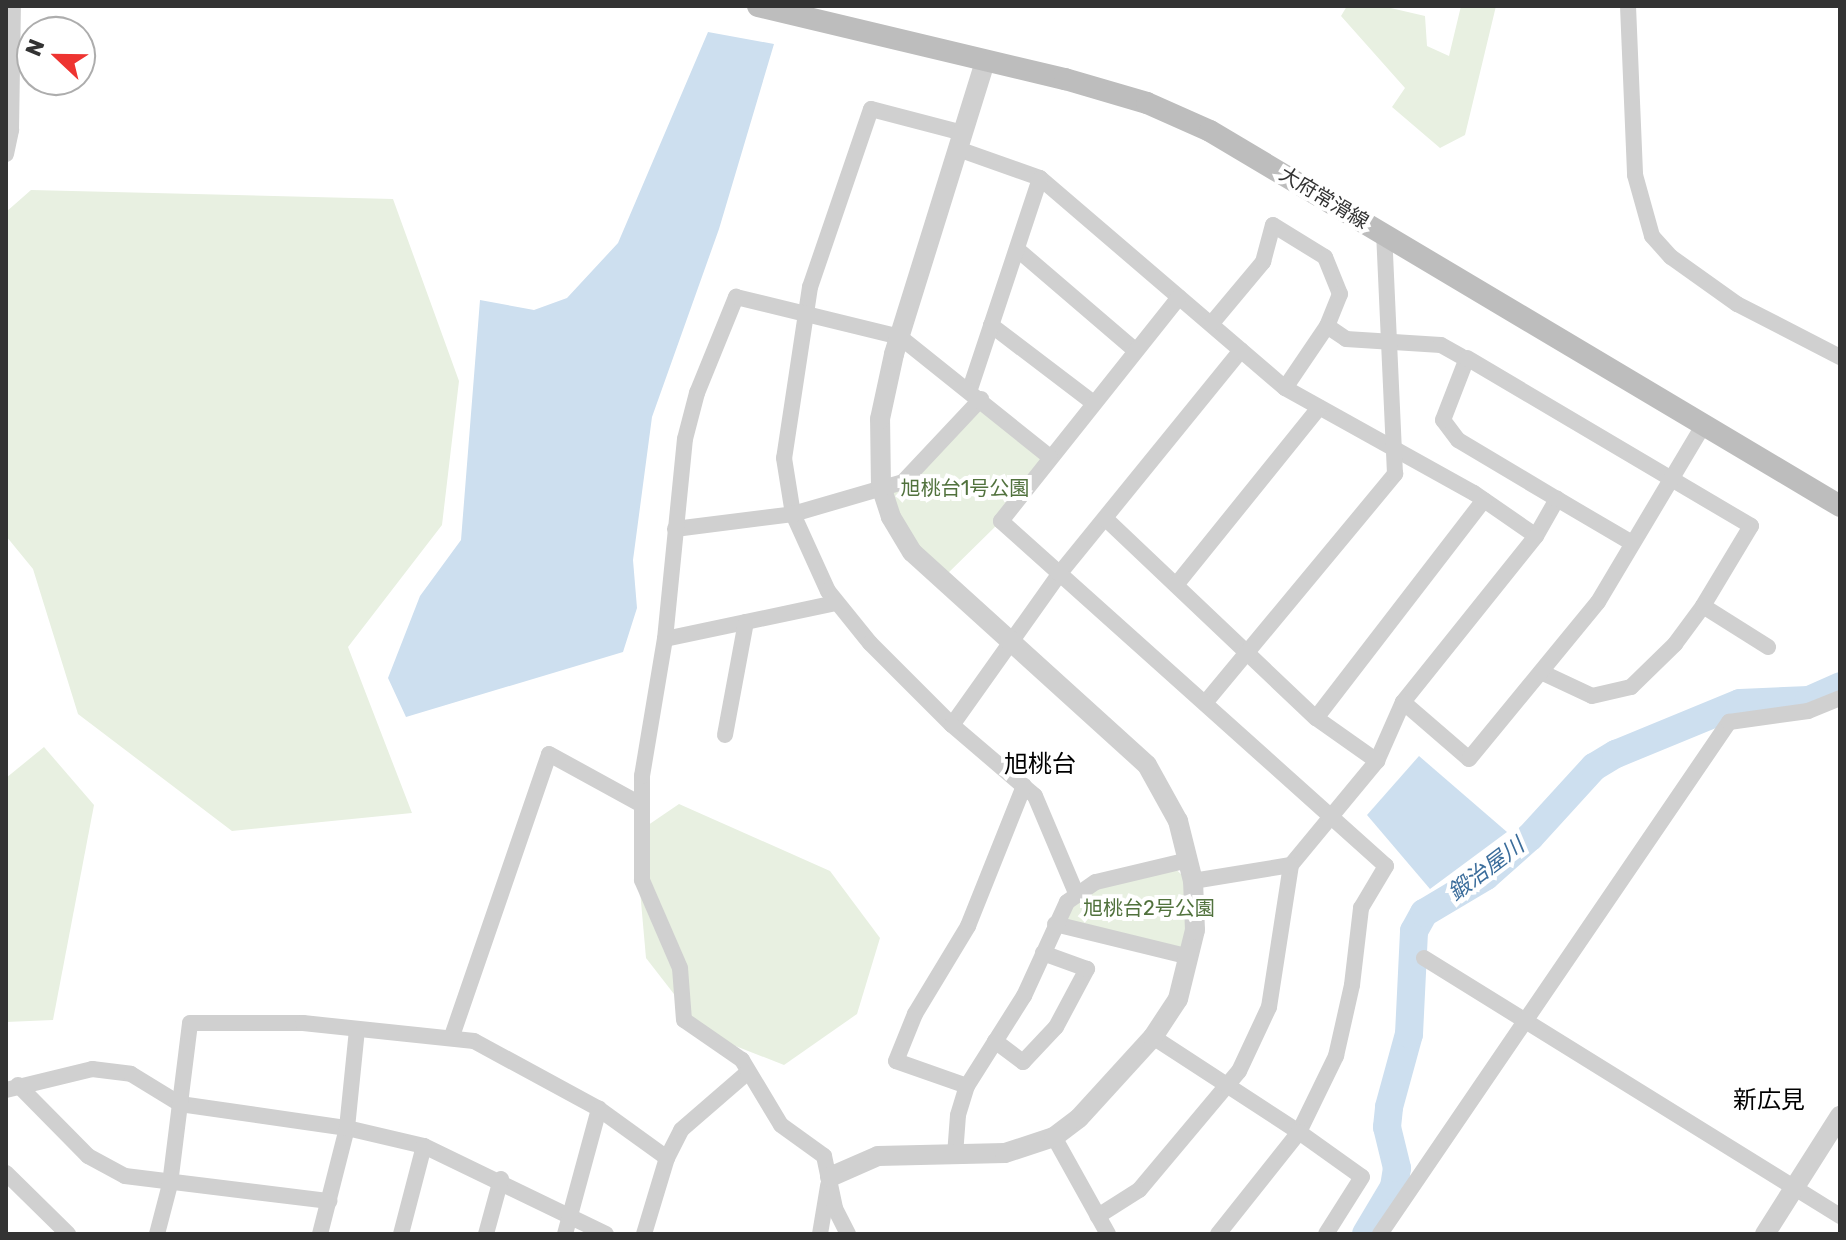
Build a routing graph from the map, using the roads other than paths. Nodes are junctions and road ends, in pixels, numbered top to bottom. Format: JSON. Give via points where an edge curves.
{"nodes":[{"id":1,"x":13,"y":6,"type":"edge"},
{"id":2,"x":758,"y":6,"type":"edge"},
{"id":3,"x":1628,"y":6,"type":"edge"},
{"id":4,"x":985,"y":62,"type":"junction"},
{"id":5,"x":10,"y":88,"type":"edge"},
{"id":6,"x":961,"y":141,"type":"junction"},
{"id":7,"x":6,"y":154,"type":"edge"},
{"id":8,"x":1040,"y":178,"type":"junction"},
{"id":9,"x":1384,"y":234,"type":"junction"},
{"id":10,"x":1017,"y":249,"type":"junction"},
{"id":11,"x":1179,"y":297,"type":"junction"},
{"id":12,"x":805,"y":310,"type":"junction"},
{"id":13,"x":1212,"y":323,"type":"junction"},
{"id":14,"x":991,"y":325,"type":"junction"},
{"id":15,"x":1327,"y":326,"type":"junction"},
{"id":16,"x":900,"y":337,"type":"junction"},
{"id":17,"x":1387,"y":344,"type":"junction"},
{"id":18,"x":1135,"y":350,"type":"junction"},
{"id":19,"x":1241,"y":350,"type":"junction"},
{"id":20,"x":1461,"y":356,"type":"dead end"},
{"id":21,"x":1840,"y":357,"type":"edge"},
{"id":22,"x":1285,"y":388,"type":"junction"},
{"id":23,"x":976,"y":394,"type":"junction"},
{"id":24,"x":1092,"y":402,"type":"junction"},
{"id":25,"x":1319,"y":408,"type":"junction"},
{"id":26,"x":1703,"y":426,"type":"junction"},
{"id":27,"x":1396,"y":454,"type":"junction"},
{"id":28,"x":1050,"y":457,"type":"junction"},
{"id":29,"x":1672,"y":476,"type":"junction"},
{"id":30,"x":881,"y":487,"type":"junction"},
{"id":31,"x":1557,"y":499,"type":"junction"},
{"id":32,"x":1484,"y":500,"type":"junction"},
{"id":33,"x":1840,"y":506,"type":"edge"},
{"id":34,"x":793,"y":514,"type":"junction"},
{"id":35,"x":1107,"y":520,"type":"junction"},
{"id":36,"x":675,"y":529,"type":"junction"},
{"id":37,"x":1536,"y":536,"type":"junction"},
{"id":38,"x":1632,"y":543,"type":"junction"},
{"id":39,"x":1060,"y":573,"type":"junction"},
{"id":40,"x":1176,"y":585,"type":"junction"},
{"id":41,"x":836,"y":603,"type":"junction"},
{"id":42,"x":1703,"y":606,"type":"junction"},
{"id":43,"x":746,"y":622,"type":"junction"},
{"id":44,"x":665,"y":639,"type":"junction"},
{"id":45,"x":1012,"y":645,"type":"junction"},
{"id":46,"x":1768,"y":647,"type":"dead end"},
{"id":47,"x":1250,"y":651,"type":"junction"},
{"id":48,"x":1541,"y":672,"type":"junction"},
{"id":49,"x":1840,"y":698,"type":"edge"},
{"id":50,"x":1403,"y":702,"type":"junction"},
{"id":51,"x":1205,"y":703,"type":"junction"},
{"id":52,"x":1316,"y":718,"type":"junction"},
{"id":53,"x":952,"y":725,"type":"junction"},
{"id":54,"x":725,"y":735,"type":"dead end"},
{"id":55,"x":1377,"y":761,"type":"junction"},
{"id":56,"x":1024,"y":786,"type":"junction"},
{"id":57,"x":642,"y":805,"type":"junction"},
{"id":58,"x":1327,"y":817,"type":"junction"},
{"id":59,"x":1188,"y":860,"type":"junction"},
{"id":60,"x":1291,"y":865,"type":"junction"},
{"id":61,"x":1193,"y":881,"type":"junction"},
{"id":62,"x":1076,"y":893,"type":"junction"},
{"id":63,"x":1055,"y":924,"type":"junction"},
{"id":64,"x":1043,"y":953,"type":"junction"},
{"id":65,"x":1190,"y":957,"type":"junction"},
{"id":66,"x":1424,"y":958,"type":"dead end"},
{"id":67,"x":1526,"y":1019,"type":"junction"},
{"id":68,"x":357,"y":1030,"type":"junction"},
{"id":69,"x":452,"y":1036,"type":"junction"},
{"id":70,"x":1153,"y":1037,"type":"junction"},
{"id":71,"x":995,"y":1041,"type":"junction"},
{"id":72,"x":748,"y":1072,"type":"junction"},
{"id":73,"x":1228,"y":1085,"type":"junction"},
{"id":74,"x":967,"y":1086,"type":"junction"},
{"id":75,"x":12,"y":1087,"type":"edge"},
{"id":76,"x":180,"y":1104,"type":"junction"},
{"id":77,"x":599,"y":1109,"type":"junction"},
{"id":78,"x":1840,"y":1116,"type":"edge"},
{"id":79,"x":347,"y":1128,"type":"junction"},
{"id":80,"x":1299,"y":1132,"type":"junction"},
{"id":81,"x":1054,"y":1137,"type":"junction"},
{"id":82,"x":424,"y":1146,"type":"junction"},
{"id":83,"x":955,"y":1155,"type":"junction"},
{"id":84,"x":667,"y":1158,"type":"junction"},
{"id":85,"x":6,"y":1173,"type":"edge"},
{"id":86,"x":830,"y":1177,"type":"junction"},
{"id":87,"x":501,"y":1179,"type":"junction"},
{"id":88,"x":170,"y":1184,"type":"junction"},
{"id":89,"x":1794,"y":1188,"type":"junction"},
{"id":90,"x":329,"y":1201,"type":"junction"},
{"id":91,"x":569,"y":1216,"type":"junction"},
{"id":92,"x":1098,"y":1216,"type":"junction"},
{"id":93,"x":1840,"y":1216,"type":"edge"},
{"id":94,"x":68,"y":1234,"type":"edge"},
{"id":95,"x":157,"y":1234,"type":"edge"},
{"id":96,"x":320,"y":1234,"type":"edge"},
{"id":97,"x":401,"y":1234,"type":"edge"},
{"id":98,"x":486,"y":1234,"type":"edge"},
{"id":99,"x":565,"y":1234,"type":"edge"},
{"id":100,"x":606,"y":1234,"type":"edge"},
{"id":101,"x":644,"y":1234,"type":"edge"},
{"id":102,"x":820,"y":1234,"type":"edge"},
{"id":103,"x":848,"y":1234,"type":"edge"},
{"id":104,"x":1108,"y":1234,"type":"edge"},
{"id":105,"x":1218,"y":1234,"type":"edge"},
{"id":106,"x":1326,"y":1234,"type":"edge"},
{"id":107,"x":1380,"y":1234,"type":"edge"},
{"id":108,"x":1765,"y":1234,"type":"edge"}],
"edges":[{"from":1,"to":5,"type":"street"},
{"from":2,"to":4,"type":"main road","name":"大府常滑線"},
{"from":3,"to":21,"type":"street","via":[[1635,175],[1652,236],[1671,257],[1737,304]]},
{"from":4,"to":6,"type":"street"},
{"from":4,"to":9,"type":"main road","name":"大府常滑線","via":[[1147,103],[1198,125]]},
{"from":5,"to":7,"type":"street"},
{"from":6,"to":8,"type":"street"},
{"from":6,"to":12,"type":"street","via":[[871,109]]},
{"from":6,"to":16,"type":"street"},
{"from":8,"to":10,"type":"street"},
{"from":8,"to":11,"type":"street"},
{"from":9,"to":17,"type":"street"},
{"from":9,"to":26,"type":"main road","name":"大府常滑線"},
{"from":10,"to":14,"type":"street"},
{"from":10,"to":18,"type":"street"},
{"from":11,"to":13,"type":"street"},
{"from":11,"to":18,"type":"street"},
{"from":12,"to":16,"type":"street"},
{"from":12,"to":34,"type":"street","via":[[784,458]]},
{"from":12,"to":36,"type":"street","via":[[736,297],[689,423]]},
{"from":13,"to":15,"type":"street","via":[[1263,262],[1273,225],[1325,257],[1340,294]]},
{"from":13,"to":19,"type":"street"},
{"from":14,"to":23,"type":"street"},
{"from":14,"to":24,"type":"street"},
{"from":15,"to":17,"type":"street","via":[[1346,339]]},
{"from":15,"to":22,"type":"street"},
{"from":16,"to":23,"type":"street"},
{"from":16,"to":30,"type":"street","via":[[880,419]]},
{"from":17,"to":20,"type":"street","via":[[1441,345]]},
{"from":17,"to":27,"type":"street"},
{"from":18,"to":24,"type":"street"},
{"from":19,"to":22,"type":"street"},
{"from":19,"to":35,"type":"street"},
{"from":22,"to":25,"type":"street"},
{"from":23,"to":28,"type":"street"},
{"from":23,"to":30,"type":"street","via":[[903,482]]},
{"from":24,"to":28,"type":"street"},
{"from":25,"to":27,"type":"street"},
{"from":25,"to":40,"type":"street"},
{"from":26,"to":29,"type":"street"},
{"from":26,"to":33,"type":"main road","name":"大府常滑線"},
{"from":27,"to":32,"type":"street"},
{"from":27,"to":47,"type":"street","via":[[1395,474]]},
{"from":28,"to":39,"type":"street","via":[[1001,521]]},
{"from":29,"to":31,"type":"street","via":[[1467,358],[1443,420],[1458,440]]},
{"from":29,"to":38,"type":"street"},
{"from":29,"to":42,"type":"street","via":[[1751,526]]},
{"from":30,"to":34,"type":"street"},
{"from":30,"to":45,"type":"street","via":[[912,552]]},
{"from":31,"to":37,"type":"street"},
{"from":31,"to":38,"type":"street"},
{"from":32,"to":37,"type":"street"},
{"from":32,"to":52,"type":"street"},
{"from":34,"to":36,"type":"street"},
{"from":34,"to":41,"type":"street"},
{"from":35,"to":39,"type":"street"},
{"from":35,"to":40,"type":"street"},
{"from":36,"to":44,"type":"street"},
{"from":37,"to":50,"type":"street"},
{"from":38,"to":48,"type":"street","via":[[1598,602]]},
{"from":39,"to":45,"type":"street"},
{"from":39,"to":51,"type":"street"},
{"from":40,"to":47,"type":"street"},
{"from":41,"to":43,"type":"street"},
{"from":41,"to":53,"type":"street"},
{"from":42,"to":46,"type":"street"},
{"from":42,"to":48,"type":"street","via":[[1675,644],[1631,687],[1592,696]]},
{"from":43,"to":44,"type":"street"},
{"from":43,"to":54,"type":"street"},
{"from":44,"to":57,"type":"street"},
{"from":45,"to":53,"type":"street"},
{"from":45,"to":59,"type":"street","via":[[1147,765],[1178,821]]},
{"from":47,"to":51,"type":"street"},
{"from":47,"to":52,"type":"street"},
{"from":48,"to":50,"type":"street","via":[[1469,759]]},
{"from":49,"to":67,"type":"street","via":[[1808,711],[1729,722]]},
{"from":50,"to":55,"type":"street"},
{"from":51,"to":58,"type":"street"},
{"from":52,"to":55,"type":"street"},
{"from":53,"to":56,"type":"street"},
{"from":55,"to":58,"type":"street"},
{"from":56,"to":62,"type":"street","via":[[1035,796]]},
{"from":56,"to":74,"type":"street","via":[[968,926],[915,1014],[896,1061]]},
{"from":57,"to":69,"type":"street","via":[[549,754]]},
{"from":57,"to":72,"type":"street","via":[[642,880],[680,968],[684,1020],[742,1060]]},
{"from":58,"to":60,"type":"street"},
{"from":58,"to":80,"type":"street","via":[[1386,866],[1361,908],[1336,1056]]},
{"from":59,"to":61,"type":"street"},
{"from":59,"to":62,"type":"street","via":[[1096,882]]},
{"from":60,"to":61,"type":"street"},
{"from":60,"to":73,"type":"street","via":[[1269,1007]]},
{"from":61,"to":65,"type":"street"},
{"from":62,"to":63,"type":"street"},
{"from":63,"to":64,"type":"street"},
{"from":63,"to":65,"type":"street"},
{"from":64,"to":71,"type":"street"},
{"from":64,"to":71,"type":"street","via":[[1087,969],[1056,1027],[1023,1062]]},
{"from":65,"to":70,"type":"street","via":[[1178,999]]},
{"from":66,"to":67,"type":"street"},
{"from":67,"to":89,"type":"street"},
{"from":67,"to":107,"type":"street"},
{"from":68,"to":69,"type":"street"},
{"from":68,"to":76,"type":"street","via":[[303,1023],[190,1023]]},
{"from":68,"to":79,"type":"street"},
{"from":69,"to":77,"type":"street","via":[[474,1041]]},
{"from":70,"to":73,"type":"street"},
{"from":70,"to":81,"type":"street","via":[[1079,1118]]},
{"from":71,"to":74,"type":"street"},
{"from":72,"to":84,"type":"street","via":[[681,1130]]},
{"from":72,"to":86,"type":"street","via":[[781,1125],[824,1156]]},
{"from":73,"to":80,"type":"street"},
{"from":73,"to":92,"type":"street","via":[[1139,1190]]},
{"from":74,"to":83,"type":"street"},
{"from":75,"to":76,"type":"street","via":[[92,1069],[131,1074]]},
{"from":75,"to":88,"type":"street","via":[[88,1156],[125,1176]]},
{"from":76,"to":79,"type":"street"},
{"from":76,"to":88,"type":"street"},
{"from":77,"to":84,"type":"street"},
{"from":77,"to":91,"type":"street"},
{"from":78,"to":89,"type":"street"},
{"from":79,"to":82,"type":"street"},
{"from":79,"to":90,"type":"street"},
{"from":80,"to":105,"type":"street"},
{"from":80,"to":106,"type":"street","via":[[1362,1177]]},
{"from":81,"to":83,"type":"street","via":[[1005,1153]]},
{"from":81,"to":92,"type":"street"},
{"from":82,"to":87,"type":"street"},
{"from":82,"to":97,"type":"street"},
{"from":83,"to":86,"type":"street","via":[[878,1156]]},
{"from":84,"to":101,"type":"street"},
{"from":85,"to":94,"type":"street"},
{"from":86,"to":102,"type":"street"},
{"from":86,"to":103,"type":"street","via":[[835,1208]]},
{"from":87,"to":91,"type":"street"},
{"from":87,"to":98,"type":"street"},
{"from":88,"to":90,"type":"street"},
{"from":88,"to":95,"type":"street"},
{"from":89,"to":93,"type":"street"},
{"from":89,"to":108,"type":"street"},
{"from":90,"to":96,"type":"street"},
{"from":91,"to":99,"type":"street"},
{"from":91,"to":100,"type":"street"},
{"from":92,"to":104,"type":"street"}]}
